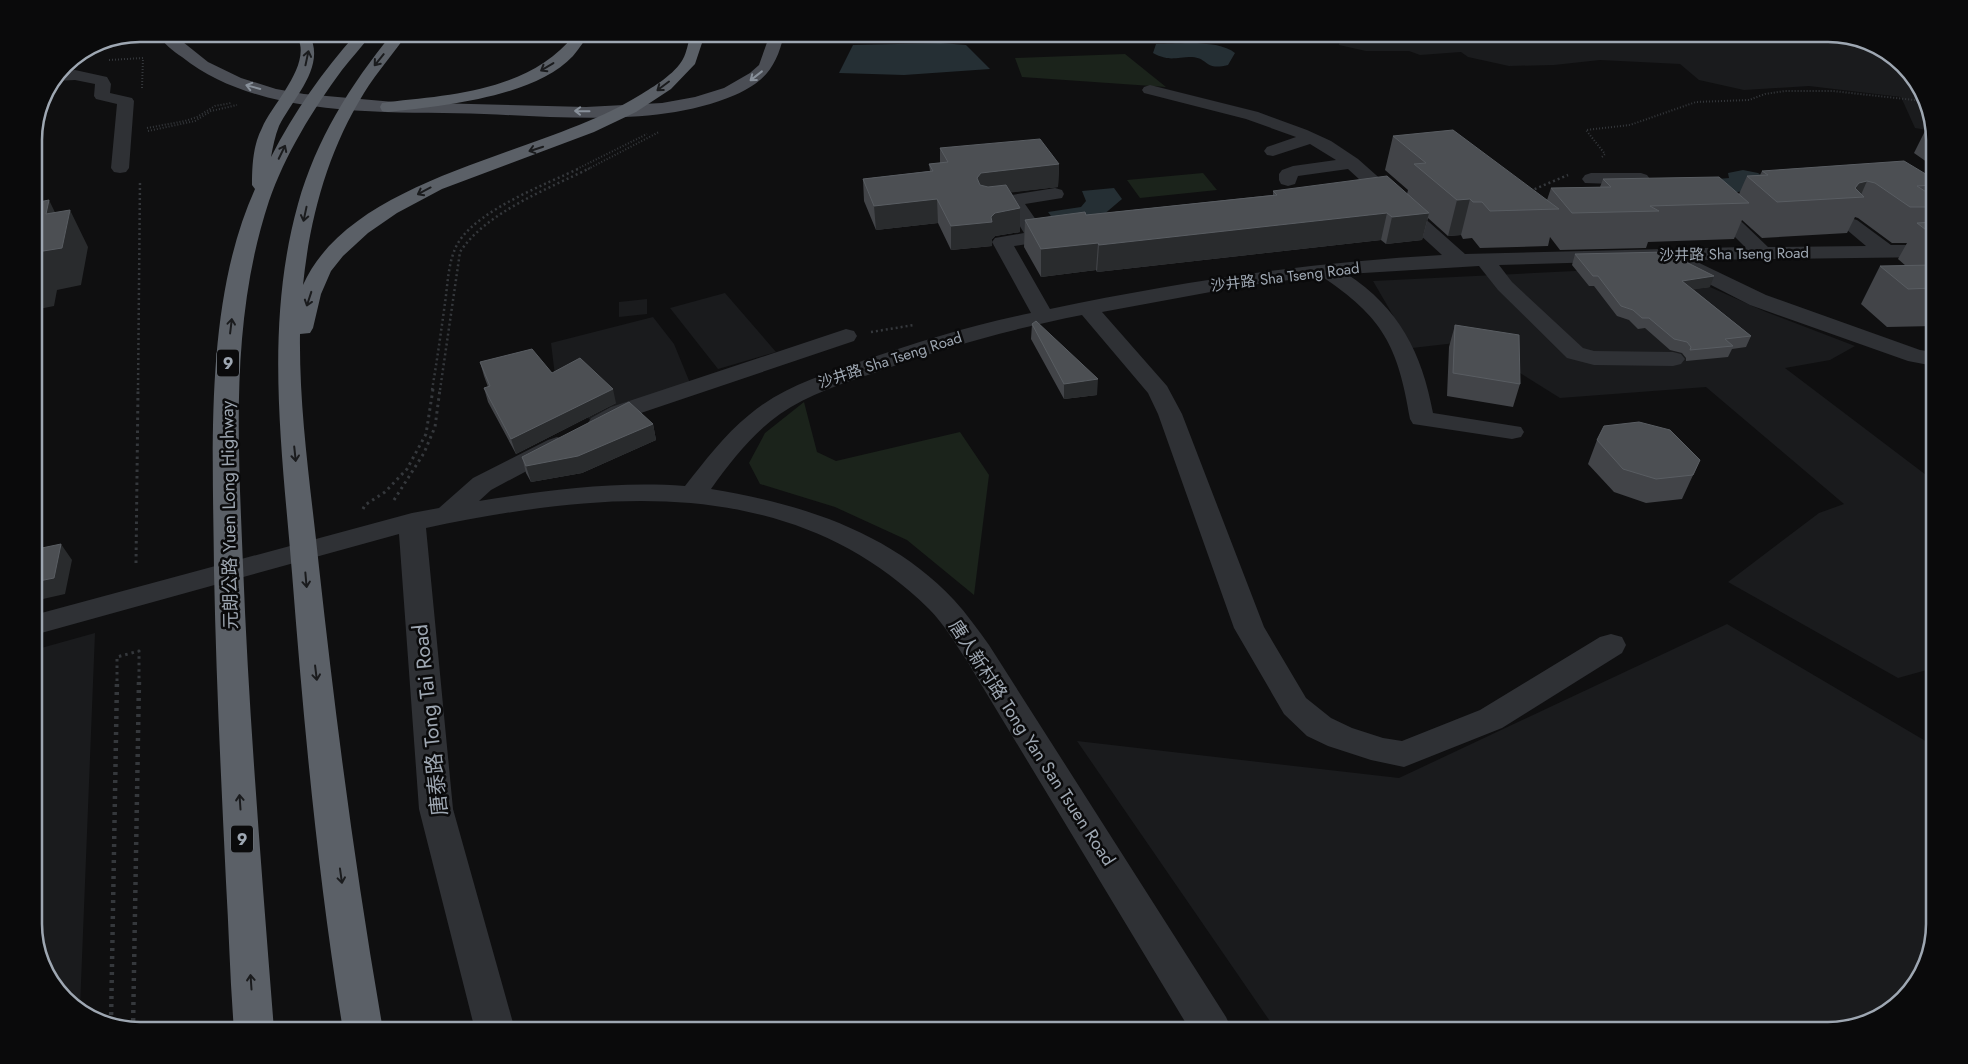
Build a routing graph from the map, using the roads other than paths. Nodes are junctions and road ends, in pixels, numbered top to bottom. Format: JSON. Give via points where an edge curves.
{"nodes":[{"id":1,"x":173,"y":42,"type":"edge"},
{"id":2,"x":307,"y":42,"type":"edge"},
{"id":3,"x":357,"y":42,"type":"edge"},
{"id":4,"x":394,"y":42,"type":"edge"},
{"id":5,"x":576,"y":42,"type":"edge"},
{"id":6,"x":696,"y":42,"type":"edge"},
{"id":7,"x":775,"y":42,"type":"edge"},
{"id":8,"x":67,"y":76,"type":"edge"},
{"id":9,"x":1150,"y":90,"type":"dead end"},
{"id":10,"x":388,"y":107,"type":"junction"},
{"id":11,"x":1311,"y":138,"type":"junction"},
{"id":12,"x":1273,"y":152,"type":"dead end"},
{"id":13,"x":1349,"y":161,"type":"junction"},
{"id":14,"x":120,"y":168,"type":"dead end"},
{"id":15,"x":1591,"y":179,"type":"dead end"},
{"id":16,"x":1661,"y":179,"type":"edge"},
{"id":17,"x":1288,"y":180,"type":"dead end"},
{"id":18,"x":1055,"y":194,"type":"dead end"},
{"id":19,"x":261,"y":196,"type":"junction"},
{"id":20,"x":1701,"y":199,"type":"edge"},
{"id":21,"x":1850,"y":224,"type":"edge"},
{"id":22,"x":1075,"y":232,"type":"edge"},
{"id":23,"x":1036,"y":237,"type":"junction"},
{"id":24,"x":1925,"y":251,"type":"edge"},
{"id":25,"x":1887,"y":252,"type":"junction"},
{"id":26,"x":1763,"y":253,"type":"junction"},
{"id":27,"x":1666,"y":254,"type":"junction"},
{"id":28,"x":1485,"y":260,"type":"junction"},
{"id":29,"x":1460,"y":261,"type":"junction"},
{"id":30,"x":1326,"y":270,"type":"junction"},
{"id":31,"x":1087,"y":308,"type":"junction"},
{"id":32,"x":1044,"y":317,"type":"junction"},
{"id":33,"x":846,"y":336,"type":"road end"},
{"id":34,"x":1925,"y":358,"type":"edge"},
{"id":35,"x":1673,"y":359,"type":"dead end"},
{"id":36,"x":290,"y":411,"type":"junction"},
{"id":37,"x":1512,"y":432,"type":"dead end"},
{"id":38,"x":693,"y":494,"type":"junction"},
{"id":39,"x":402,"y":513,"type":"junction"},
{"id":40,"x":449,"y":514,"type":"junction"},
{"id":41,"x":43,"y":622,"type":"edge"},
{"id":42,"x":1611,"y":645,"type":"dead end"},
{"id":43,"x":253,"y":1022,"type":"edge"},
{"id":44,"x":362,"y":1022,"type":"edge"},
{"id":45,"x":492,"y":1022,"type":"edge"},
{"id":46,"x":1207,"y":1022,"type":"edge"}],
"edges":[{"from":10,"to":1,"type":"main road","one_way":true,"via":[[302,98],[247,86],[199,64]]},
{"from":19,"to":2,"type":"highway","one_way":true,"via":[[263,147],[308,56]]},
{"from":19,"to":3,"type":"highway","name":"元朗公路 Yuen Long Highway","number":"9","one_way":true,"via":[[306,109]]},
{"from":4,"to":36,"type":"highway","one_way":true,"via":[[344,114],[307,202],[289,328]]},
{"from":5,"to":10,"type":"highway","one_way":true,"via":[[558,60],[524,80],[502,88],[464,97]]},
{"from":6,"to":36,"type":"highway","one_way":true,"via":[[685,66],[639,103],[548,145],[435,185],[379,218],[340,247],[325,264],[305,312]]},
{"from":7,"to":10,"type":"main road","one_way":true,"via":[[770,60],[756,76],[719,95],[655,109],[602,112]]},
{"from":8,"to":14,"type":"street","via":[[101,80],[102,96],[126,101]]},
{"from":9,"to":11,"type":"street","via":[[1232,110]]},
{"from":11,"to":12,"type":"street"},
{"from":11,"to":13,"type":"street"},
{"from":13,"to":17,"type":"street","via":[[1293,171],[1288,174]]},
{"from":13,"to":29,"type":"street"},
{"from":15,"to":16,"type":"street"},
{"from":18,"to":23,"type":"street","via":[[1004,200]]},
{"from":43,"to":19,"type":"highway","name":"元朗公路 Yuen Long Highway","number":"9","one_way":true,"via":[[230,648],[227,386],[230,336],[240,275]]},
{"from":20,"to":26,"type":"street"},
{"from":21,"to":25,"type":"street"},
{"from":22,"to":23,"type":"street"},
{"from":23,"to":32,"type":"street","via":[[1002,242]]},
{"from":24,"to":25,"type":"street","name":"沙井路 Sha Tseng Road"},
{"from":25,"to":26,"type":"street","name":"沙井路 Sha Tseng Road"},
{"from":26,"to":27,"type":"street","name":"沙井路 Sha Tseng Road"},
{"from":27,"to":28,"type":"street","name":"沙井路 Sha Tseng Road"},
{"from":27,"to":34,"type":"street","via":[[1758,300]]},
{"from":28,"to":29,"type":"street","name":"沙井路 Sha Tseng Road"},
{"from":28,"to":35,"type":"street","via":[[1505,286],[1575,353],[1594,358]]},
{"from":29,"to":30,"type":"street","name":"沙井路 Sha Tseng Road"},
{"from":30,"to":31,"type":"street","name":"沙井路 Sha Tseng Road","via":[[1225,283]]},
{"from":30,"to":37,"type":"street","via":[[1370,302],[1401,341],[1417,388],[1422,419]]},
{"from":31,"to":32,"type":"street","name":"沙井路 Sha Tseng Road"},
{"from":31,"to":42,"type":"street","via":[[1159,391],[1249,628],[1295,706],[1319,727],[1361,745],[1404,754],[1491,719]]},
{"from":32,"to":38,"type":"street","name":"沙井路 Sha Tseng Road","via":[[938,343],[791,396],[742,432]]},
{"from":33,"to":40,"type":"street","via":[[620,412],[482,484]]},
{"from":36,"to":44,"type":"highway","one_way":true,"via":[[310,625]]},
{"from":38,"to":40,"type":"street","name":"唐人新村路 Tong Yan San Tsuen Road","via":[[612,492]]},
{"from":38,"to":46,"type":"street","name":"唐人新村路 Tong Yan San Tsuen Road","via":[[768,507],[834,530],[890,561],[940,603],[978,653]]},
{"from":39,"to":40,"type":"street","name":"唐人新村路 Tong Yan San Tsuen Road"},
{"from":39,"to":41,"type":"street","name":"唐人新村路 Tong Yan San Tsuen Road"},
{"from":39,"to":45,"type":"street","name":"唐泰路 Tong Tai Road","via":[[436,809]]}]}
